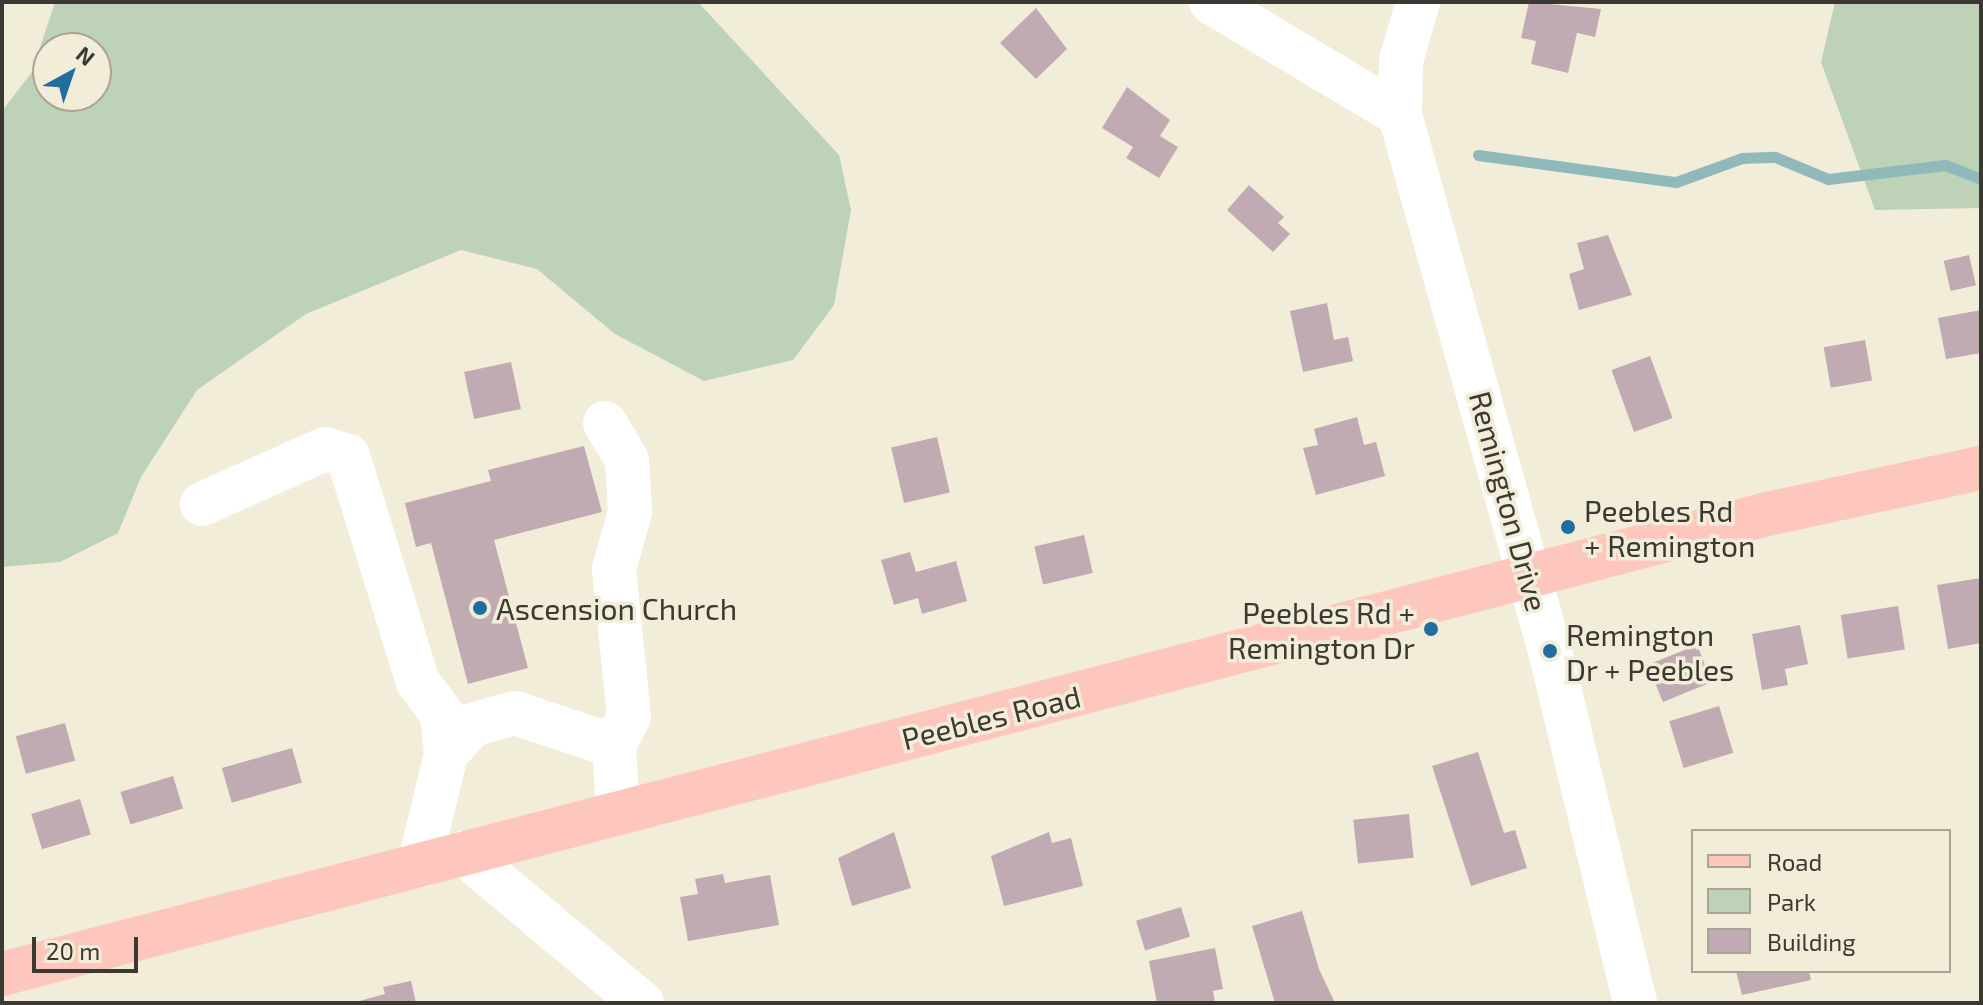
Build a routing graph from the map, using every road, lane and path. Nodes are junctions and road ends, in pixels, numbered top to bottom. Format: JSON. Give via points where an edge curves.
{"nodes":[{"id":1,"x":1211,"y":2,"type":"edge"},
{"id":2,"x":1418,"y":2,"type":"edge"},
{"id":3,"x":1400,"y":115,"type":"junction"},
{"id":4,"x":605,"y":423,"type":"dead end"},
{"id":5,"x":1981,"y":468,"type":"edge"},
{"id":6,"x":202,"y":504,"type":"dead end"},
{"id":7,"x":1530,"y":579,"type":"junction"},
{"id":8,"x":614,"y":746,"type":"junction"},
{"id":9,"x":446,"y":754,"type":"junction"},
{"id":10,"x":618,"y":813,"type":"junction"},
{"id":11,"x":463,"y":853,"type":"junction"},
{"id":12,"x":419,"y":866,"type":"junction"},
{"id":13,"x":2,"y":974,"type":"edge"},
{"id":14,"x":642,"y":1003,"type":"edge"},
{"id":15,"x":1635,"y":1003,"type":"edge"}],
"edges":[{"from":1,"to":3,"type":"street"},
{"from":2,"to":3,"type":"street","name":"Remington Drive","via":[[1401,61]]},
{"from":3,"to":7,"type":"street","name":"Remington Drive"},
{"from":4,"to":8,"type":"street","via":[[627,460],[630,512],[614,596],[629,716]]},
{"from":5,"to":7,"type":"main road","name":"Peebles Road","via":[[1763,515]]},
{"from":6,"to":9,"type":"street","via":[[325,449],[348,456],[418,682],[442,714]]},
{"from":7,"to":10,"type":"main road","name":"Peebles Road"},
{"from":7,"to":15,"type":"street","name":"Remington Drive"},
{"from":8,"to":9,"type":"street","via":[[515,713],[472,725]]},
{"from":8,"to":10,"type":"street"},
{"from":9,"to":12,"type":"street"},
{"from":10,"to":11,"type":"main road","name":"Peebles Road"},
{"from":11,"to":12,"type":"main road","name":"Peebles Road"},
{"from":11,"to":14,"type":"street"},
{"from":12,"to":13,"type":"main road","name":"Peebles Road"}]}
